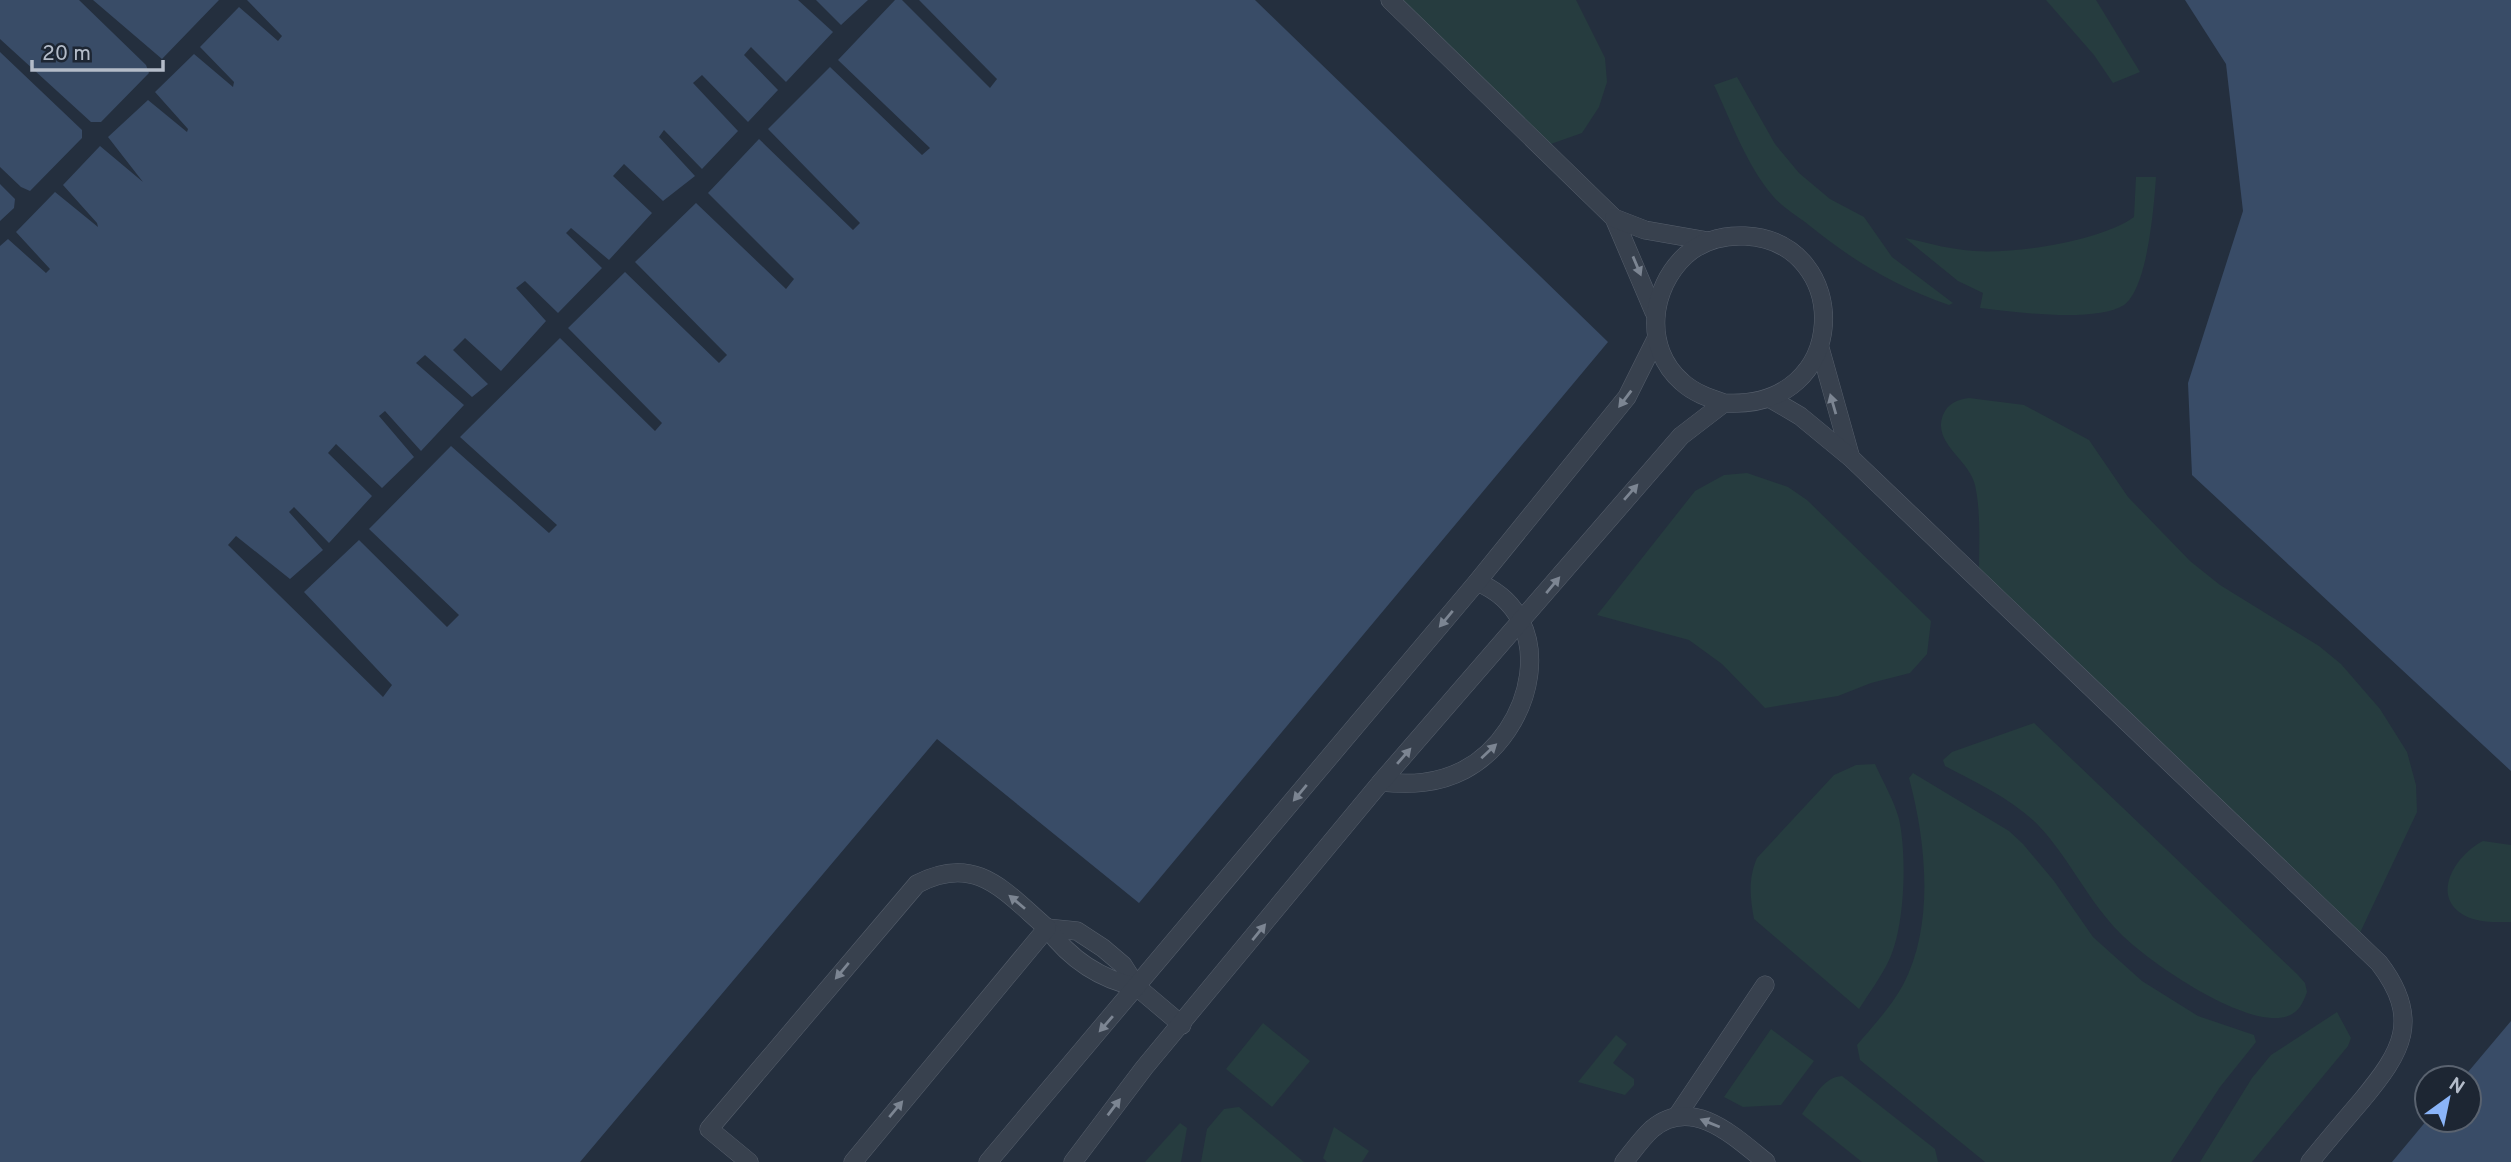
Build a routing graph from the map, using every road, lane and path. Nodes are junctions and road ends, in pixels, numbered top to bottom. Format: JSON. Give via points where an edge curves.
{"nodes":[{"id":1,"x":1390,"y":0,"type":"edge"},
{"id":2,"x":1614,"y":218,"type":"junction"},
{"id":3,"x":1708,"y":241,"type":"junction"},
{"id":4,"x":1655,"y":315,"type":"junction"},
{"id":5,"x":1656,"y":339,"type":"junction"},
{"id":6,"x":1820,"y":348,"type":"junction"},
{"id":7,"x":1771,"y":399,"type":"junction"},
{"id":8,"x":1724,"y":403,"type":"junction"},
{"id":9,"x":1851,"y":458,"type":"junction"},
{"id":10,"x":1476,"y":582,"type":"junction"},
{"id":11,"x":1523,"y":621,"type":"junction"},
{"id":12,"x":1381,"y":782,"type":"junction"},
{"id":13,"x":1047,"y":928,"type":"junction"},
{"id":14,"x":1766,"y":985,"type":"dead end"},
{"id":15,"x":1137,"y":987,"type":"junction"},
{"id":16,"x":1182,"y":1025,"type":"junction"},
{"id":17,"x":1676,"y":1116,"type":"junction"},
{"id":18,"x":749,"y":1162,"type":"edge"},
{"id":19,"x":853,"y":1162,"type":"edge"},
{"id":20,"x":988,"y":1162,"type":"edge"},
{"id":21,"x":1073,"y":1162,"type":"edge"},
{"id":22,"x":1624,"y":1162,"type":"edge"},
{"id":23,"x":1766,"y":1162,"type":"edge"},
{"id":24,"x":2310,"y":1162,"type":"edge"}],
"edges":[{"from":1,"to":2,"type":"lane"},
{"from":2,"to":3,"type":"lane","via":[[1645,230]]},
{"from":2,"to":4,"type":"lane","one_way":true},
{"from":3,"to":4,"type":"lane","via":[[1687,253],[1671,270]]},
{"from":3,"to":6,"type":"lane","via":[[1756,237],[1779,245],[1798,259],[1822,300],[1825,324]]},
{"from":4,"to":5,"type":"lane"},
{"from":5,"to":8,"type":"lane","via":[[1681,381]]},
{"from":5,"to":10,"type":"lane","one_way":true,"via":[[1627,397]]},
{"from":6,"to":7,"type":"lane","via":[[1792,387]]},
{"from":9,"to":6,"type":"lane","one_way":true},
{"from":7,"to":8,"type":"lane"},
{"from":7,"to":9,"type":"lane","via":[[1800,416]]},
{"from":11,"to":8,"type":"lane","one_way":true,"via":[[1672,445]]},
{"from":9,"to":24,"type":"lane","via":[[2392,979],[2402,1006],[2403,1034],[2394,1060]]},
{"from":10,"to":11,"type":"lane","via":[[1504,597]]},
{"from":10,"to":15,"type":"lane","one_way":true},
{"from":12,"to":11,"type":"lane","one_way":true},
{"from":12,"to":11,"type":"lane","one_way":true,"via":[[1410,785],[1438,781],[1489,753],[1508,731],[1529,678]]},
{"from":16,"to":12,"type":"lane","one_way":true},
{"from":13,"to":15,"type":"lane","via":[[1087,967],[1110,980]]},
{"from":13,"to":15,"type":"lane","via":[[1077,931],[1091,939],[1123,965]]},
{"from":13,"to":18,"type":"lane","one_way":true,"via":[[981,875],[959,870],[937,873],[917,884],[709,1129]]},
{"from":19,"to":13,"type":"lane","one_way":true},
{"from":14,"to":17,"type":"lane"},
{"from":15,"to":16,"type":"lane"},
{"from":15,"to":20,"type":"lane","one_way":true},
{"from":21,"to":16,"type":"lane","one_way":true},
{"from":17,"to":22,"type":"lane","via":[[1653,1128]]},
{"from":23,"to":17,"type":"lane","one_way":true,"via":[[1710,1120]]}]}
